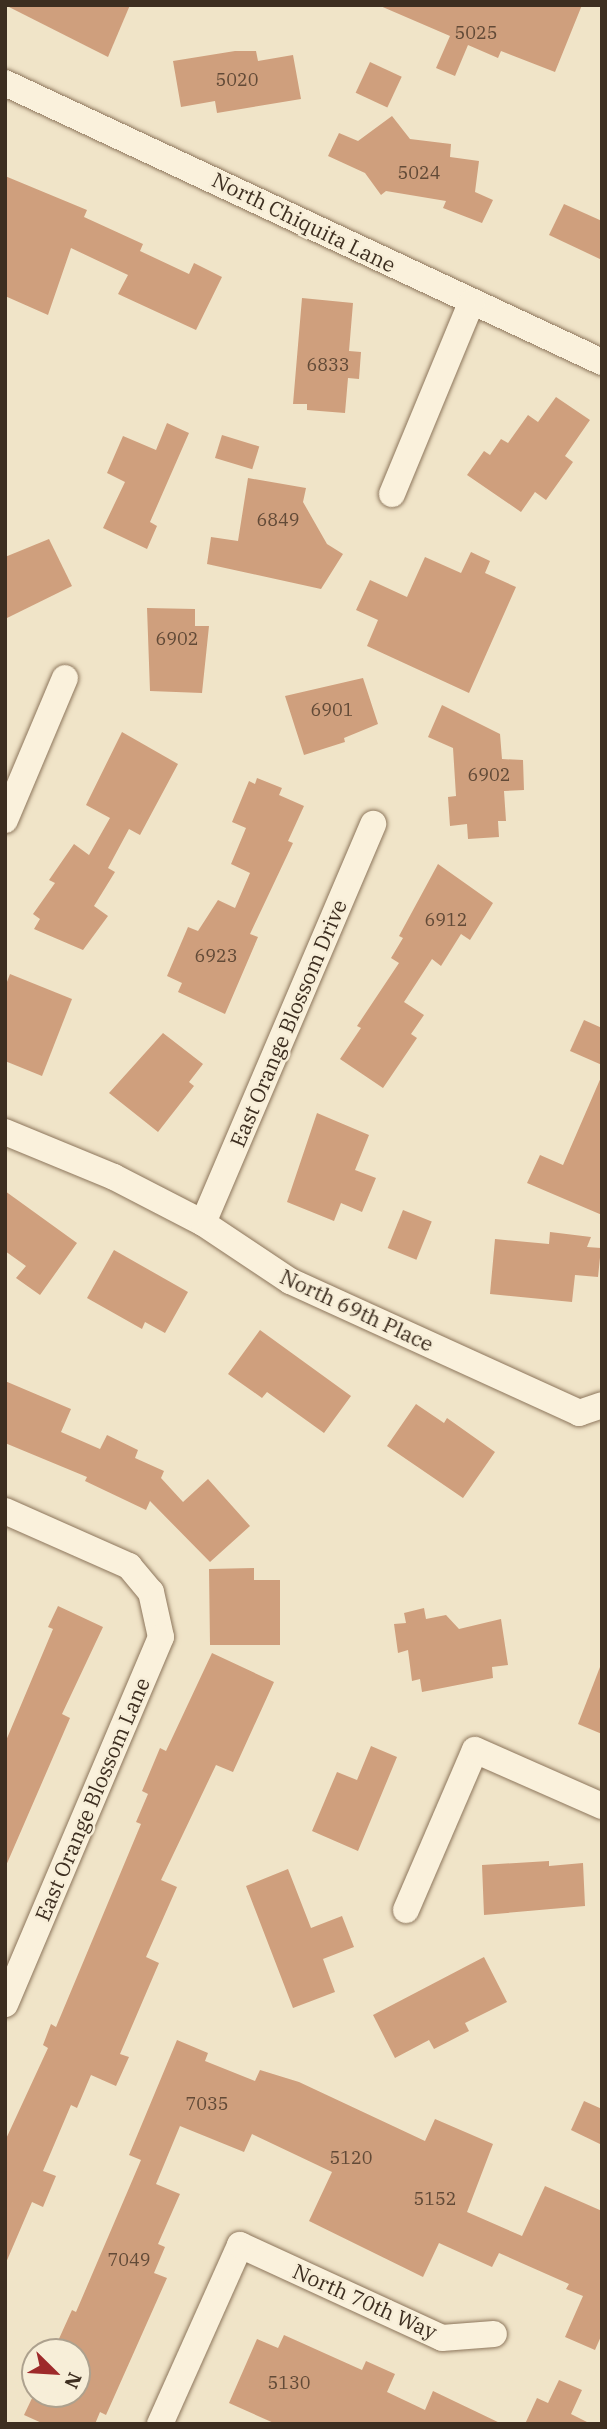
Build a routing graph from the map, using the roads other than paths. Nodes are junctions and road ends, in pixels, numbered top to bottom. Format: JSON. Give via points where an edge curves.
{"nodes":[{"id":1,"x":5,"y":83,"type":"edge"},
{"id":2,"x":471,"y":303,"type":"junction"},
{"id":3,"x":602,"y":362,"type":"edge"},
{"id":4,"x":392,"y":494,"type":"dead end"},
{"id":5,"x":65,"y":678,"type":"dead end"},
{"id":6,"x":5,"y":820,"type":"edge"},
{"id":7,"x":373,"y":824,"type":"dead end"},
{"id":8,"x":5,"y":1132,"type":"edge"},
{"id":9,"x":203,"y":1223,"type":"junction"},
{"id":10,"x":602,"y":1405,"type":"edge"},
{"id":11,"x":5,"y":1511,"type":"edge"},
{"id":12,"x":602,"y":1806,"type":"edge"},
{"id":13,"x":406,"y":1910,"type":"dead end"},
{"id":14,"x":5,"y":2004,"type":"edge"},
{"id":15,"x":494,"y":2334,"type":"dead end"},
{"id":16,"x":160,"y":2424,"type":"edge"}],
"edges":[{"from":1,"to":2,"type":"street","name":"North Chiquita Lane"},
{"from":2,"to":3,"type":"street","name":"North Chiquita Lane"},
{"from":2,"to":4,"type":"street"},
{"from":5,"to":6,"type":"street"},
{"from":7,"to":9,"type":"street","name":"East Orange Blossom Drive"},
{"from":8,"to":9,"type":"street","name":"North 69th Place","via":[[114,1177]]},
{"from":9,"to":10,"type":"street","name":"North 69th Place","via":[[290,1281],[579,1413]]},
{"from":11,"to":14,"type":"street","name":"East Orange Blossom Lane","via":[[130,1566],[151,1592],[161,1637]]},
{"from":12,"to":13,"type":"street","via":[[475,1750]]},
{"from":15,"to":16,"type":"street","name":"North 70th Way","via":[[442,2338],[240,2245]]}]}
